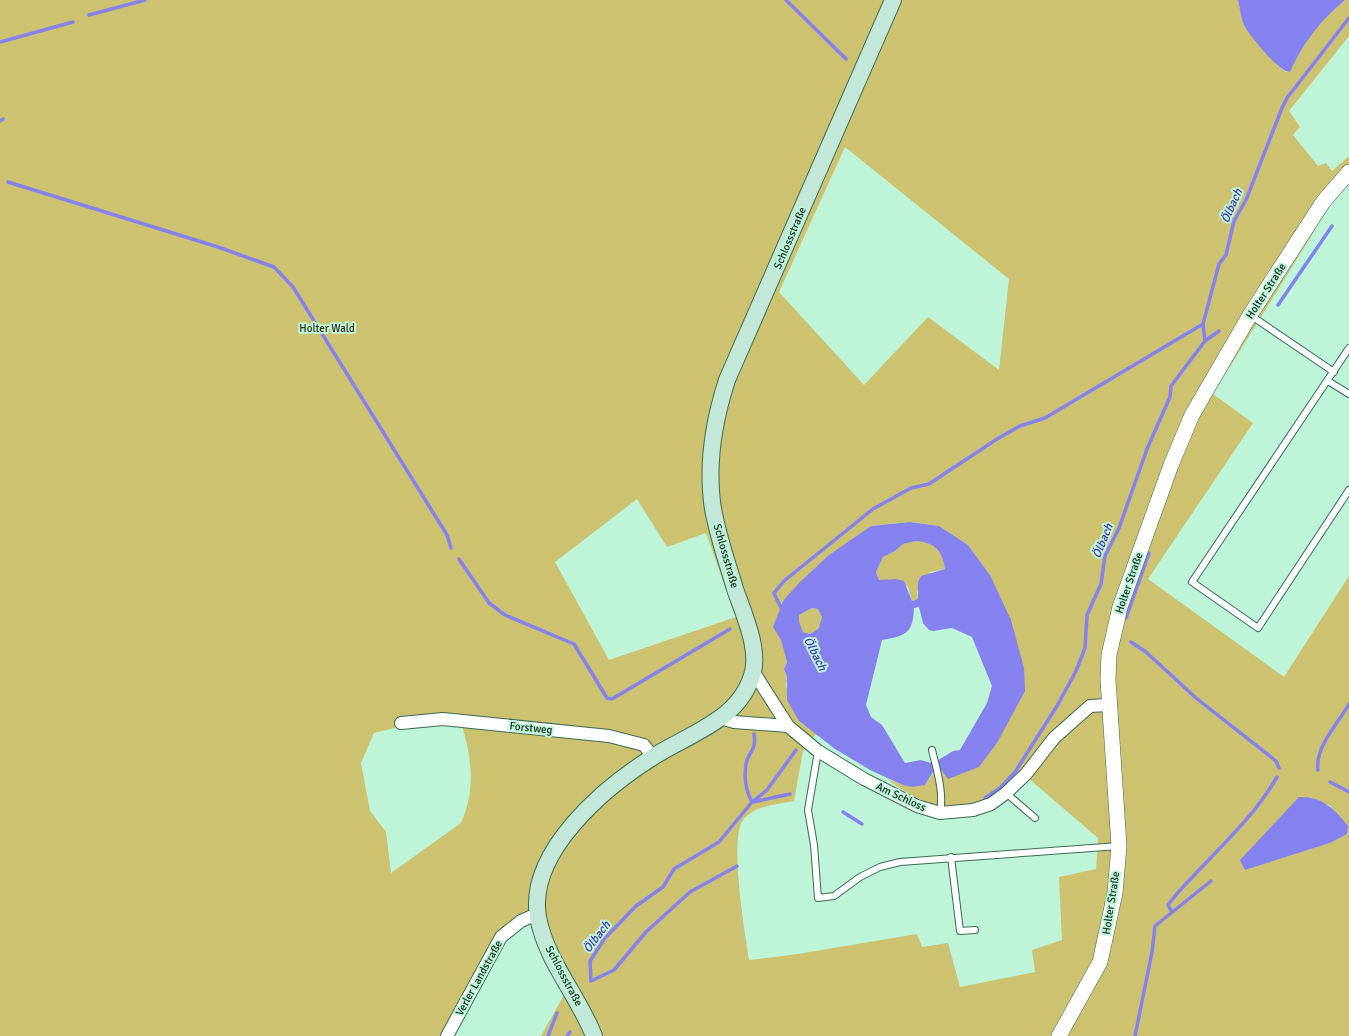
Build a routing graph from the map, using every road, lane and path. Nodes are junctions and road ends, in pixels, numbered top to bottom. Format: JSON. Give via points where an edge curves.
{"nodes":[{"id":1,"x":893,"y":0,"type":"edge"},
{"id":2,"x":1349,"y":172,"type":"edge"},
{"id":3,"x":1250,"y":315,"type":"junction"},
{"id":4,"x":1349,"y":348,"type":"edge"},
{"id":5,"x":1334,"y":372,"type":"junction"},
{"id":6,"x":1328,"y":381,"type":"junction"},
{"id":7,"x":1349,"y":394,"type":"edge"},
{"id":8,"x":1349,"y":490,"type":"edge"},
{"id":9,"x":753,"y":671,"type":"junction"},
{"id":10,"x":1108,"y":705,"type":"junction"},
{"id":11,"x":721,"y":718,"type":"junction"},
{"id":12,"x":401,"y":723,"type":"dead end"},
{"id":13,"x":788,"y":726,"type":"junction"},
{"id":14,"x":932,"y":750,"type":"dead end"},
{"id":15,"x":818,"y":751,"type":"junction"},
{"id":16,"x":653,"y":757,"type":"junction"},
{"id":17,"x":1006,"y":793,"type":"junction"},
{"id":18,"x":940,"y":813,"type":"junction"},
{"id":19,"x":1035,"y":818,"type":"dead end"},
{"id":20,"x":1119,"y":846,"type":"junction"},
{"id":21,"x":951,"y":857,"type":"junction"},
{"id":22,"x":538,"y":914,"type":"junction"},
{"id":23,"x":975,"y":930,"type":"dead end"},
{"id":24,"x":447,"y":1036,"type":"edge"},
{"id":25,"x":594,"y":1036,"type":"edge"},
{"id":26,"x":1059,"y":1036,"type":"edge"}],
"edges":[{"from":1,"to":9,"type":"main road","name":"Schlossstraße","via":[[727,380],[712,434],[712,503],[720,541],[748,625],[754,654]]},
{"from":2,"to":3,"type":"street","name":"Holter Straße","via":[[1323,202]]},
{"from":3,"to":5,"type":"lane"},
{"from":3,"to":10,"type":"street","name":"Holter Straße","via":[[1192,415],[1171,464],[1115,624],[1109,656]]},
{"from":4,"to":5,"type":"lane"},
{"from":5,"to":6,"type":"lane"},
{"from":6,"to":7,"type":"lane"},
{"from":6,"to":8,"type":"lane","via":[[1192,582],[1258,628]]},
{"from":9,"to":11,"type":"main road","name":"Schlossstraße","via":[[737,704]]},
{"from":9,"to":13,"type":"street","name":"Am Schloss"},
{"from":10,"to":17,"type":"street","name":"Am Schloss","via":[[1090,706],[1054,738],[1026,774]]},
{"from":10,"to":20,"type":"street","name":"Holter Straße"},
{"from":11,"to":13,"type":"street","via":[[734,722]]},
{"from":11,"to":16,"type":"main road","name":"Schlossstraße"},
{"from":12,"to":16,"type":"street","name":"Forstweg","via":[[443,719],[609,736],[644,744]]},
{"from":13,"to":15,"type":"street","name":"Am Schloss"},
{"from":14,"to":18,"type":"lane","via":[[942,803]]},
{"from":15,"to":18,"type":"street","name":"Am Schloss","via":[[864,780],[917,806]]},
{"from":15,"to":21,"type":"lane","via":[[808,810],[814,845],[818,898],[834,896],[860,877],[880,867],[900,862]]},
{"from":16,"to":22,"type":"main road","name":"Schlossstraße","via":[[614,784],[562,838],[544,872],[538,895]]},
{"from":17,"to":18,"type":"street","name":"Am Schloss","via":[[991,804],[974,810]]},
{"from":17,"to":19,"type":"lane"},
{"from":20,"to":21,"type":"lane"},
{"from":20,"to":26,"type":"street","name":"Holter Straße","via":[[1115,893],[1100,962]]},
{"from":21,"to":23,"type":"lane","via":[[960,931]]},
{"from":22,"to":24,"type":"street","name":"Verler Landstraße","via":[[521,922],[501,937]]},
{"from":22,"to":25,"type":"main road","name":"Schlossstraße","via":[[541,931],[553,960]]}]}
